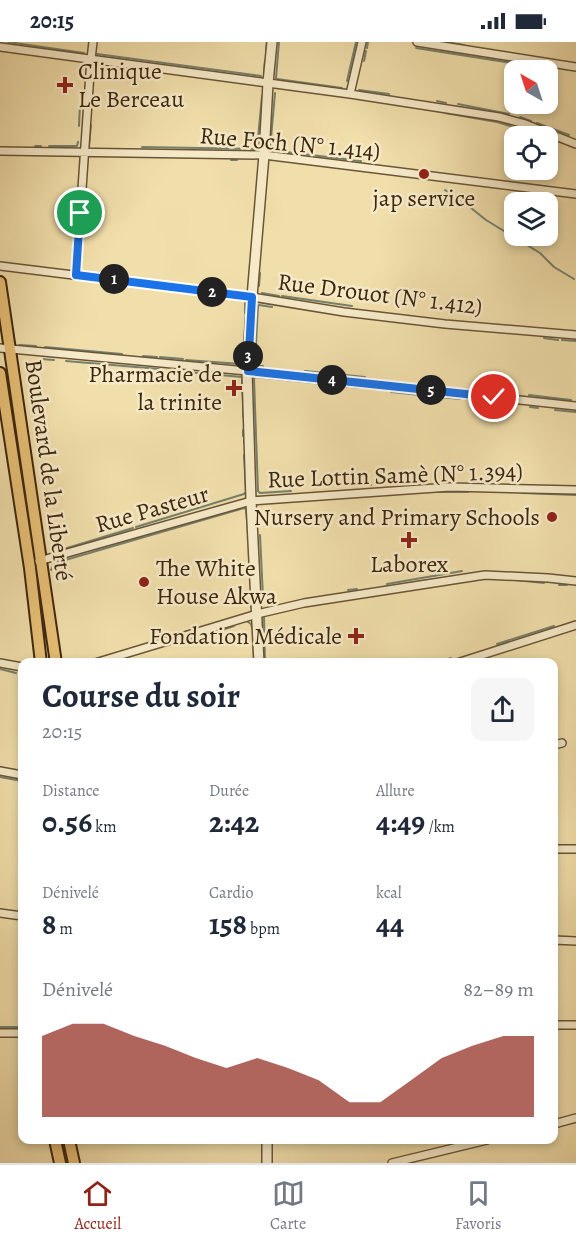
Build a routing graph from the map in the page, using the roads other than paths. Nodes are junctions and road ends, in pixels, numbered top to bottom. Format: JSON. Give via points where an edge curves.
{"nodes":[{"id":1,"x":93,"y":42,"type":"edge"},
{"id":2,"x":272,"y":42,"type":"edge"},
{"id":3,"x":362,"y":42,"type":"edge"},
{"id":4,"x":417,"y":42,"type":"edge"},
{"id":5,"x":0,"y":47,"type":"edge"},
{"id":6,"x":91,"y":59,"type":"junction"},
{"id":7,"x":576,"y":67,"type":"edge"},
{"id":8,"x":268,"y":83,"type":"junction"},
{"id":9,"x":350,"y":94,"type":"junction"},
{"id":10,"x":576,"y":144,"type":"edge"},
{"id":11,"x":0,"y":151,"type":"edge"},
{"id":12,"x":84,"y":152,"type":"junction"},
{"id":13,"x":264,"y":155,"type":"junction"},
{"id":14,"x":576,"y":194,"type":"edge"},
{"id":15,"x":0,"y":266,"type":"edge"},
{"id":16,"x":76,"y":275,"type":"junction"},
{"id":17,"x":0,"y":282,"type":"edge"},
{"id":18,"x":252,"y":297,"type":"junction"},
{"id":19,"x":576,"y":335,"type":"edge"},
{"id":20,"x":5,"y":348,"type":"edge"},
{"id":21,"x":248,"y":371,"type":"junction"},
{"id":22,"x":0,"y":373,"type":"edge"},
{"id":23,"x":576,"y":405,"type":"edge"},
{"id":24,"x":576,"y":490,"type":"edge"},
{"id":25,"x":251,"y":501,"type":"junction"},
{"id":26,"x":41,"y":561,"type":"junction"},
{"id":27,"x":29,"y":562,"type":"junction"},
{"id":28,"x":576,"y":580,"type":"edge"},
{"id":29,"x":257,"y":614,"type":"junction"},
{"id":30,"x":576,"y":625,"type":"edge"},
{"id":31,"x":40,"y":658,"type":"edge"},
{"id":32,"x":55,"y":658,"type":"edge"},
{"id":33,"x":111,"y":658,"type":"edge"},
{"id":34,"x":259,"y":658,"type":"edge"},
{"id":35,"x":473,"y":658,"type":"edge"},
{"id":36,"x":0,"y":663,"type":"edge"},
{"id":37,"x":18,"y":666,"type":"edge"},
{"id":38,"x":562,"y":743,"type":"dead end"},
{"id":39,"x":558,"y":744,"type":"edge"},
{"id":40,"x":0,"y":771,"type":"edge"},
{"id":41,"x":18,"y":774,"type":"edge"},
{"id":42,"x":558,"y":849,"type":"edge"},
{"id":43,"x":576,"y":849,"type":"edge"},
{"id":44,"x":0,"y":913,"type":"edge"},
{"id":45,"x":18,"y":915,"type":"edge"},
{"id":46,"x":558,"y":940,"type":"edge"},
{"id":47,"x":576,"y":941,"type":"edge"},
{"id":48,"x":558,"y":1025,"type":"edge"},
{"id":49,"x":576,"y":1025,"type":"edge"},
{"id":50,"x":0,"y":1033,"type":"edge"},
{"id":51,"x":18,"y":1033,"type":"edge"},
{"id":52,"x":576,"y":1119,"type":"edge"},
{"id":53,"x":558,"y":1123,"type":"edge"},
{"id":54,"x":56,"y":1144,"type":"edge"},
{"id":55,"x":70,"y":1144,"type":"edge"},
{"id":56,"x":267,"y":1144,"type":"edge"},
{"id":57,"x":470,"y":1144,"type":"edge"},
{"id":58,"x":60,"y":1163,"type":"edge"},
{"id":59,"x":74,"y":1163,"type":"edge"},
{"id":60,"x":267,"y":1163,"type":"edge"},
{"id":61,"x":392,"y":1163,"type":"edge"}],
"edges":[{"from":1,"to":6,"type":"street"},
{"from":2,"to":8,"type":"street"},
{"from":3,"to":9,"type":"street"},
{"from":4,"to":7,"type":"street"},
{"from":5,"to":6,"type":"street"},
{"from":6,"to":8,"type":"street"},
{"from":6,"to":12,"type":"street"},
{"from":8,"to":9,"type":"street"},
{"from":8,"to":13,"type":"street"},
{"from":9,"to":10,"type":"street","via":[[499,117]]},
{"from":11,"to":12,"type":"street","name":"Rue Foch (N° 1.414)"},
{"from":12,"to":13,"type":"street","name":"Rue Foch (N° 1.414)"},
{"from":12,"to":16,"type":"street"},
{"from":13,"to":14,"type":"street","name":"Rue Foch (N° 1.414)"},
{"from":13,"to":18,"type":"street"},
{"from":15,"to":16,"type":"street","name":"Rue Drouot (N° 1.412)"},
{"from":16,"to":18,"type":"street","name":"Rue Drouot (N° 1.412)"},
{"from":17,"to":20,"type":"main road","name":"Boulevard de la Liberté"},
{"from":18,"to":19,"type":"street","name":"Rue Drouot (N° 1.412)","via":[[445,324]]},
{"from":18,"to":21,"type":"street"},
{"from":20,"to":21,"type":"street"},
{"from":20,"to":26,"type":"main road","name":"Boulevard de la Liberté"},
{"from":21,"to":23,"type":"street"},
{"from":21,"to":25,"type":"street"},
{"from":22,"to":27,"type":"main road","name":"Boulevard de la Liberté"},
{"from":24,"to":25,"type":"street","name":"Rue Lottin Samè (N° 1.394)","via":[[450,487]]},
{"from":25,"to":26,"type":"street","name":"Rue Pasteur"},
{"from":25,"to":29,"type":"street"},
{"from":26,"to":27,"type":"street","name":"Rue Pasteur"},
{"from":26,"to":32,"type":"main road","name":"Boulevard de la Liberté"},
{"from":27,"to":31,"type":"main road","name":"Boulevard de la Liberté"},
{"from":28,"to":29,"type":"street","via":[[485,575]]},
{"from":29,"to":33,"type":"street"},
{"from":29,"to":34,"type":"street"},
{"from":30,"to":35,"type":"street"},
{"from":36,"to":37,"type":"street"},
{"from":38,"to":39,"type":"street"},
{"from":40,"to":41,"type":"street"},
{"from":42,"to":43,"type":"street"},
{"from":44,"to":45,"type":"street"},
{"from":46,"to":47,"type":"street"},
{"from":48,"to":49,"type":"street"},
{"from":50,"to":51,"type":"street"},
{"from":52,"to":53,"type":"street"},
{"from":54,"to":58,"type":"main road"},
{"from":55,"to":59,"type":"main road"},
{"from":56,"to":60,"type":"street"},
{"from":57,"to":61,"type":"street"}]}
